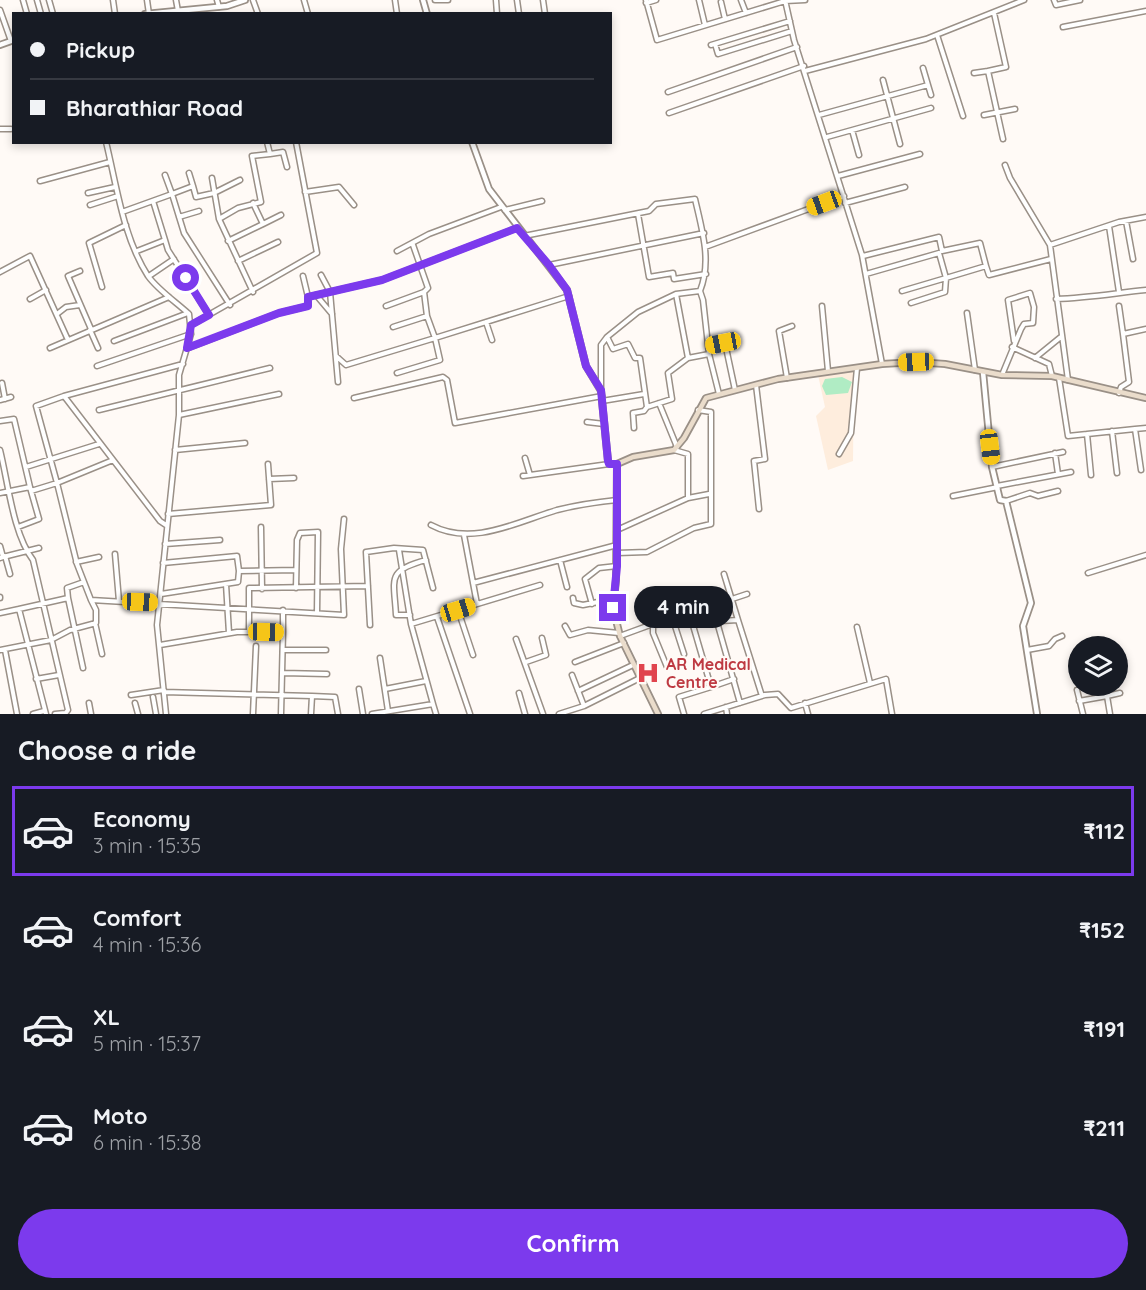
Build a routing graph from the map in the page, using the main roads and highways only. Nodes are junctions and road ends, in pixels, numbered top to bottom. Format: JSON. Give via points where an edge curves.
{"nodes":[{"id":1,"x":1146,"y":398,"type":"edge"},
{"id":2,"x":658,"y":714,"type":"edge"}],
"edges":[{"from":1,"to":2,"type":"main road","via":[[1052,376],[1002,375],[945,364],[882,364],[828,371],[706,398],[675,449],[617,464],[613,608],[619,634]]}]}
